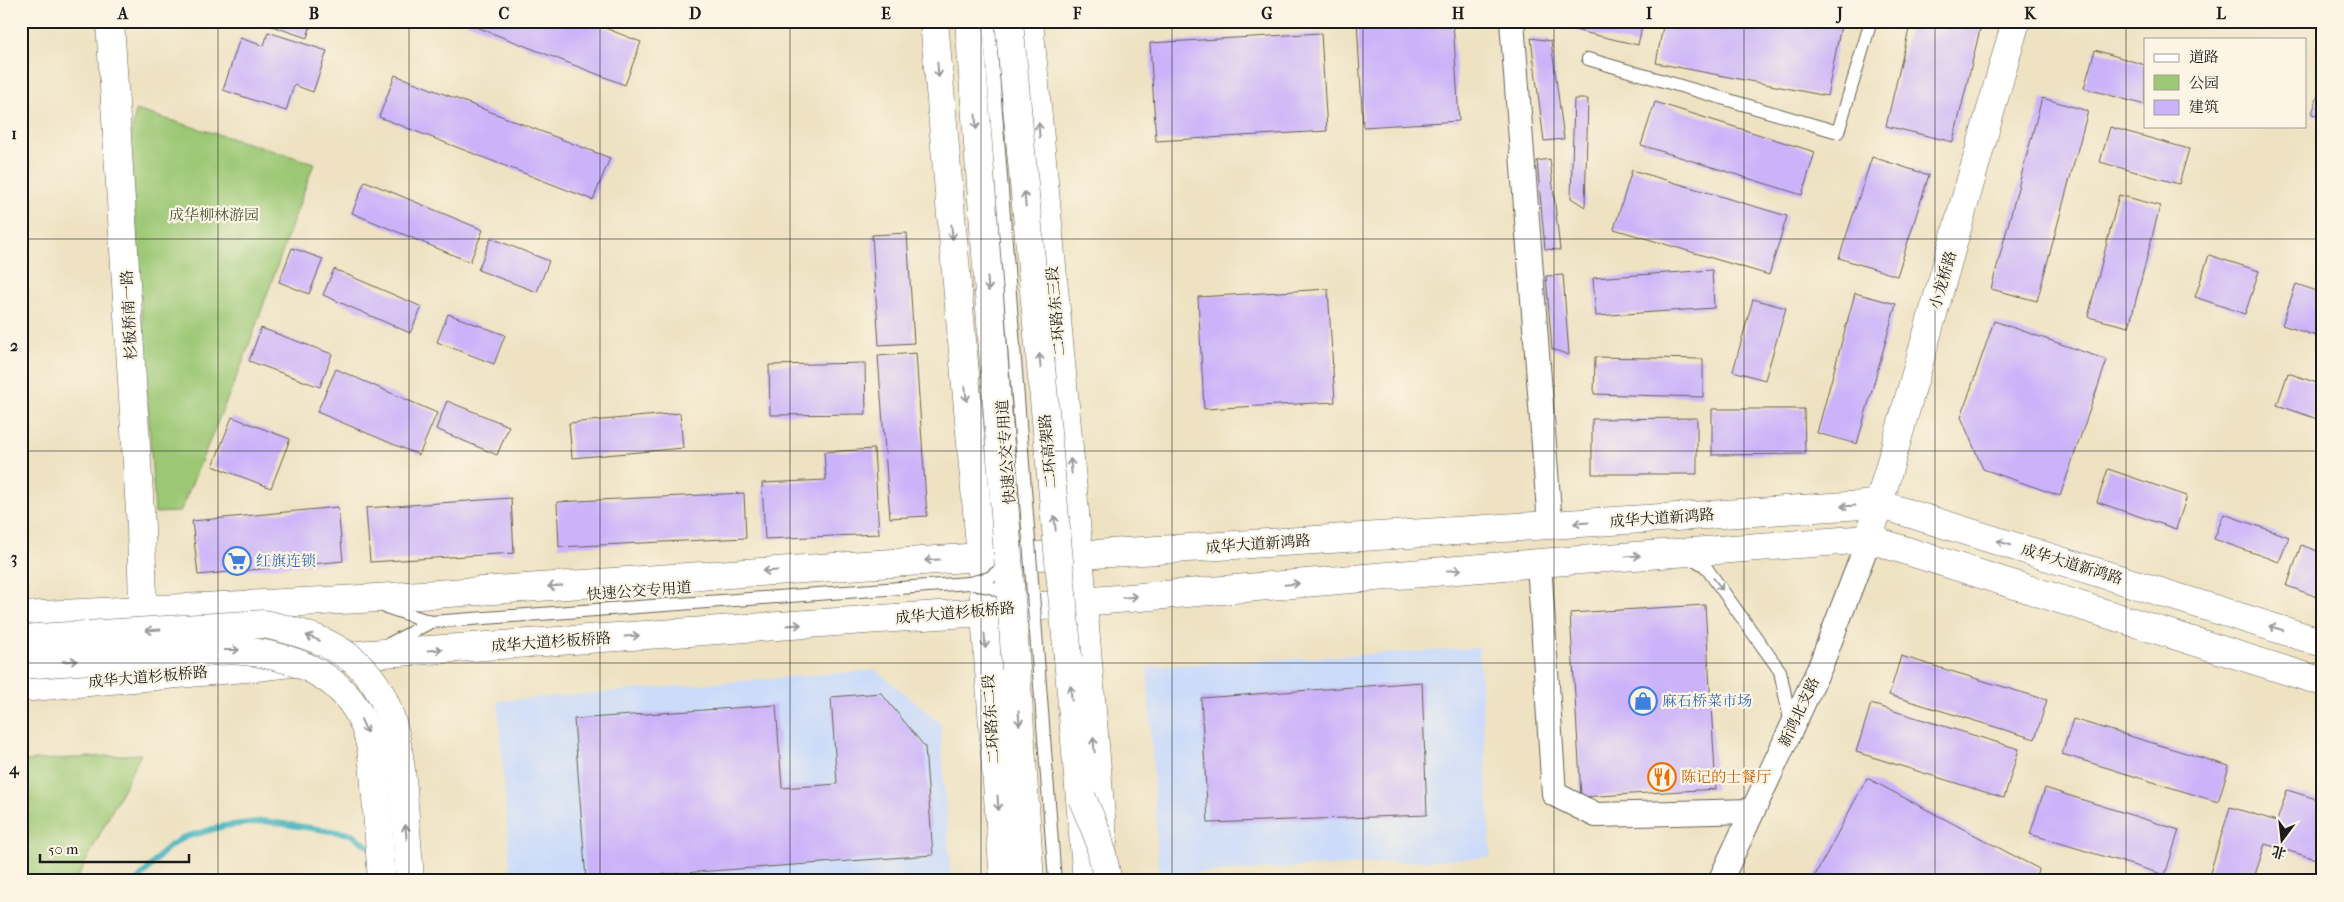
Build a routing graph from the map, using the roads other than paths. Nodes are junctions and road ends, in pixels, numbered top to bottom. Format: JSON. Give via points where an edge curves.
{"nodes":[{"id":1,"x":110,"y":21,"type":"edge"},
{"id":2,"x":934,"y":21,"type":"edge"},
{"id":3,"x":969,"y":21,"type":"edge"},
{"id":4,"x":990,"y":21,"type":"edge"},
{"id":5,"x":1009,"y":21,"type":"edge"},
{"id":6,"x":1029,"y":21,"type":"edge"},
{"id":7,"x":1512,"y":21,"type":"edge"},
{"id":8,"x":1871,"y":21,"type":"edge"},
{"id":9,"x":2016,"y":21,"type":"edge"},
{"id":10,"x":1588,"y":59,"type":"dead end"},
{"id":11,"x":1879,"y":504,"type":"junction"},
{"id":12,"x":1550,"y":525,"type":"junction"},
{"id":13,"x":1028,"y":528,"type":"junction"},
{"id":14,"x":1868,"y":539,"type":"junction"},
{"id":15,"x":1682,"y":552,"type":"junction"},
{"id":16,"x":1079,"y":555,"type":"junction"},
{"id":17,"x":981,"y":557,"type":"junction"},
{"id":18,"x":1539,"y":563,"type":"junction"},
{"id":19,"x":968,"y":583,"type":"junction"},
{"id":20,"x":361,"y":599,"type":"junction"},
{"id":21,"x":1082,"y":602,"type":"junction"},
{"id":22,"x":143,"y":609,"type":"junction"},
{"id":23,"x":983,"y":612,"type":"junction"},
{"id":24,"x":21,"y":616,"type":"edge"},
{"id":25,"x":1035,"y":620,"type":"junction"},
{"id":26,"x":431,"y":622,"type":"junction"},
{"id":27,"x":21,"y":639,"type":"edge"},
{"id":28,"x":2323,"y":643,"type":"edge"},
{"id":29,"x":368,"y":654,"type":"junction"},
{"id":30,"x":21,"y":665,"type":"edge"},
{"id":31,"x":2323,"y":682,"type":"edge"},
{"id":32,"x":21,"y":688,"type":"edge"},
{"id":33,"x":1792,"y":728,"type":"junction"},
{"id":34,"x":1082,"y":798,"type":"junction"},
{"id":35,"x":1752,"y":811,"type":"junction"},
{"id":36,"x":382,"y":881,"type":"edge"},
{"id":37,"x":410,"y":881,"type":"edge"},
{"id":38,"x":1004,"y":881,"type":"edge"},
{"id":39,"x":1030,"y":881,"type":"edge"},
{"id":40,"x":1055,"y":881,"type":"edge"},
{"id":41,"x":1087,"y":881,"type":"edge"},
{"id":42,"x":1107,"y":881,"type":"edge"},
{"id":43,"x":1720,"y":881,"type":"edge"}],
"edges":[{"from":1,"to":22,"type":"main road","name":"杉板桥南一路","via":[[141,528]]},
{"from":2,"to":17,"type":"main road","one_way":true},
{"from":3,"to":39,"type":"main road","one_way":true,"bridge":true},
{"from":4,"to":13,"type":"lane","name":"快速公交专用道"},
{"from":34,"to":5,"type":"main road","name":"二环高架路","one_way":true,"bridge":true},
{"from":16,"to":6,"type":"main road","name":"二环路东三段","one_way":true},
{"from":7,"to":12,"type":"street"},
{"from":8,"to":10,"type":"lane","via":[[1838,132]]},
{"from":9,"to":11,"type":"main road","name":"小龙桥路"},
{"from":11,"to":12,"type":"main road","name":"成华大道新鸿路","one_way":true},
{"from":11,"to":14,"type":"main road","name":"小龙桥路"},
{"from":28,"to":11,"type":"main road","name":"成华大道新鸿路","one_way":true},
{"from":12,"to":16,"type":"main road","name":"成华大道新鸿路"},
{"from":13,"to":19,"type":"lane","bridge":true,"via":[[1012,560],[1001,571]]},
{"from":13,"to":25,"type":"lane","name":"快速公交专用道","bridge":true},
{"from":14,"to":15,"type":"main road"},
{"from":14,"to":31,"type":"main road"},
{"from":14,"to":33,"type":"street","name":"新鸿北支路","via":[[1820,667]]},
{"from":18,"to":15,"type":"main road","one_way":true},
{"from":15,"to":33,"type":"lane","one_way":true,"via":[[1705,566],[1780,670]]},
{"from":16,"to":17,"type":"main road","name":"成华大道新鸿路"},
{"from":16,"to":21,"type":"main road","name":"二环路东三段"},
{"from":17,"to":20,"type":"main road","one_way":true},
{"from":17,"to":23,"type":"main road","name":"二环路东二段"},
{"from":21,"to":18,"type":"main road","one_way":true},
{"from":18,"to":35,"type":"street","via":[[1554,794],[1596,815]]},
{"from":19,"to":25,"type":"lane","bridge":true,"via":[[1006,592],[1021,601]]},
{"from":19,"to":26,"type":"lane","name":"快速公交专用道"},
{"from":20,"to":22,"type":"main road"},
{"from":20,"to":26,"type":"lane"},
{"from":21,"to":23,"type":"main road","name":"成华大道杉板桥路"},
{"from":42,"to":21,"type":"main road","one_way":true},
{"from":22,"to":24,"type":"main road"},
{"from":29,"to":23,"type":"main road","name":"成华大道杉板桥路","one_way":true},
{"from":23,"to":38,"type":"main road","name":"二环路东二段","one_way":true},
{"from":25,"to":40,"type":"lane","name":"快速公交专用道"},
{"from":26,"to":29,"type":"lane"},
{"from":37,"to":27,"type":"main road","one_way":true,"bridge":true,"via":[[397,734],[382,693],[347,655],[296,631],[264,624]]},
{"from":29,"to":32,"type":"main road","name":"成华大道杉板桥路"},
{"from":30,"to":36,"type":"main road","one_way":true,"bridge":true,"via":[[232,650],[262,652],[312,668],[344,693],[358,713],[369,738]]},
{"from":33,"to":35,"type":"street","name":"新鸿北支路"},
{"from":34,"to":41,"type":"main road","name":"二环高架路"},
{"from":34,"to":42,"type":"main road","bridge":true,"via":[[1098,836]]},
{"from":35,"to":43,"type":"street","name":"新鸿北支路"}]}
